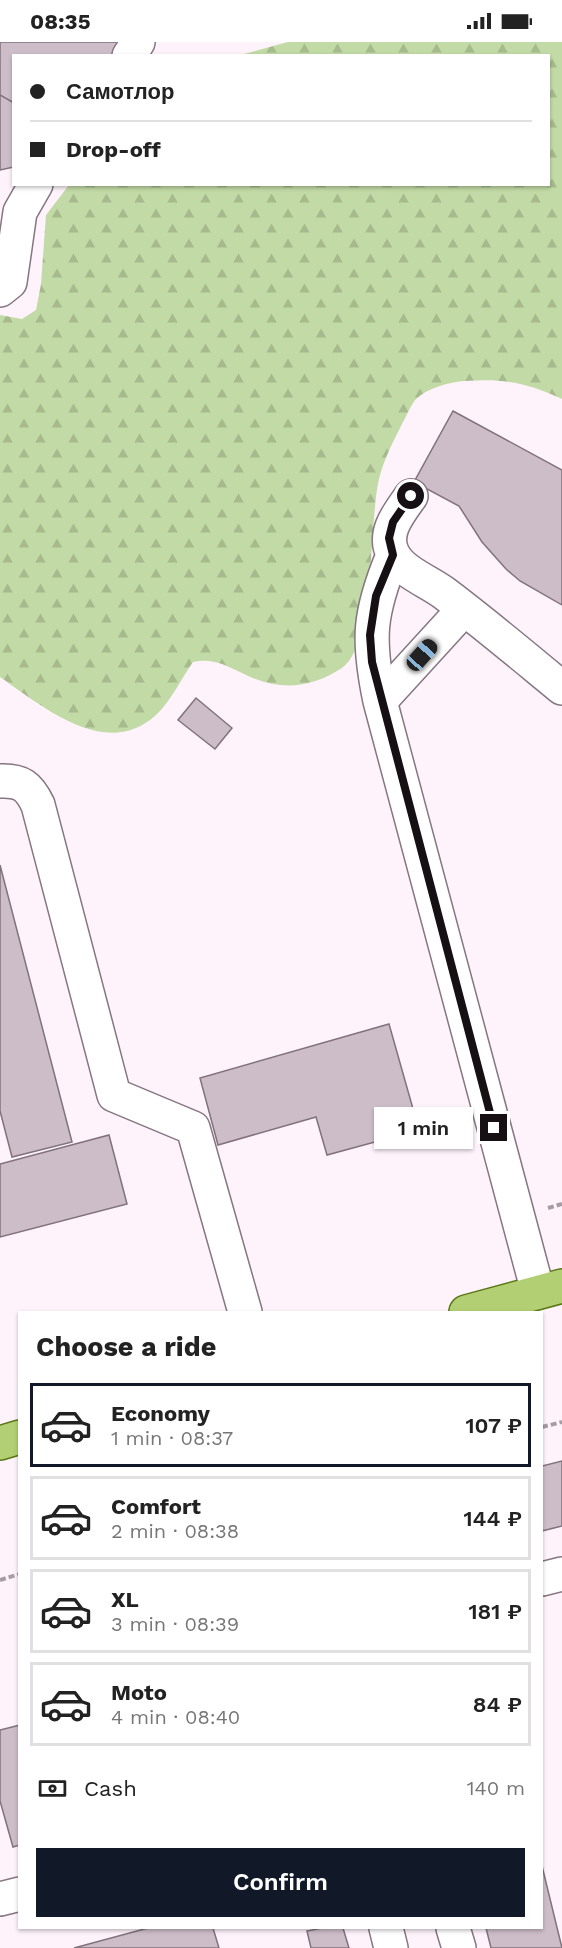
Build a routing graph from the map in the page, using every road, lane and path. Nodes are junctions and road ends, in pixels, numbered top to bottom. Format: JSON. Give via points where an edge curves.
{"nodes":[{"id":1,"x":35,"y":186,"type":"edge"},
{"id":2,"x":0,"y":290,"type":"edge"},
{"id":3,"x":411,"y":496,"type":"dead end"},
{"id":4,"x":393,"y":555,"type":"junction"},
{"id":5,"x":464,"y":609,"type":"junction"},
{"id":6,"x":562,"y":688,"type":"edge"},
{"id":7,"x":380,"y":701,"type":"junction"},
{"id":8,"x":0,"y":781,"type":"edge"},
{"id":9,"x":550,"y":1289,"type":"edge"},
{"id":10,"x":245,"y":1311,"type":"edge"},
{"id":11,"x":470,"y":1311,"type":"edge"},
{"id":12,"x":562,"y":1422,"type":"edge"},
{"id":13,"x":543,"y":1427,"type":"edge"},
{"id":14,"x":18,"y":1438,"type":"edge"},
{"id":15,"x":0,"y":1443,"type":"edge"},
{"id":16,"x":562,"y":1574,"type":"edge"},
{"id":17,"x":18,"y":1575,"type":"edge"},
{"id":18,"x":543,"y":1579,"type":"edge"},
{"id":19,"x":0,"y":1580,"type":"edge"},
{"id":20,"x":18,"y":1894,"type":"edge"},
{"id":21,"x":0,"y":1899,"type":"edge"},
{"id":22,"x":386,"y":1929,"type":"edge"},
{"id":23,"x":453,"y":1929,"type":"edge"},
{"id":24,"x":391,"y":1948,"type":"edge"},
{"id":25,"x":459,"y":1948,"type":"edge"}],
"edges":[{"from":1,"to":2,"type":"lane","via":[[20,212],[10,282]]},
{"from":3,"to":4,"type":"lane","via":[[393,522],[389,538]]},
{"from":4,"to":5,"type":"lane"},
{"from":4,"to":7,"type":"lane","via":[[376,596],[370,635]]},
{"from":5,"to":6,"type":"lane"},
{"from":5,"to":7,"type":"lane"},
{"from":7,"to":9,"type":"lane"},
{"from":8,"to":10,"type":"lane","via":[[16,780],[30,789],[38,805],[114,1095],[193,1128]]},
{"from":9,"to":11,"type":"main road"},
{"from":12,"to":13,"type":"path"},
{"from":14,"to":15,"type":"main road"},
{"from":16,"to":18,"type":"lane"},
{"from":17,"to":19,"type":"path"},
{"from":20,"to":21,"type":"lane"},
{"from":22,"to":24,"type":"lane"},
{"from":23,"to":25,"type":"lane"}]}
